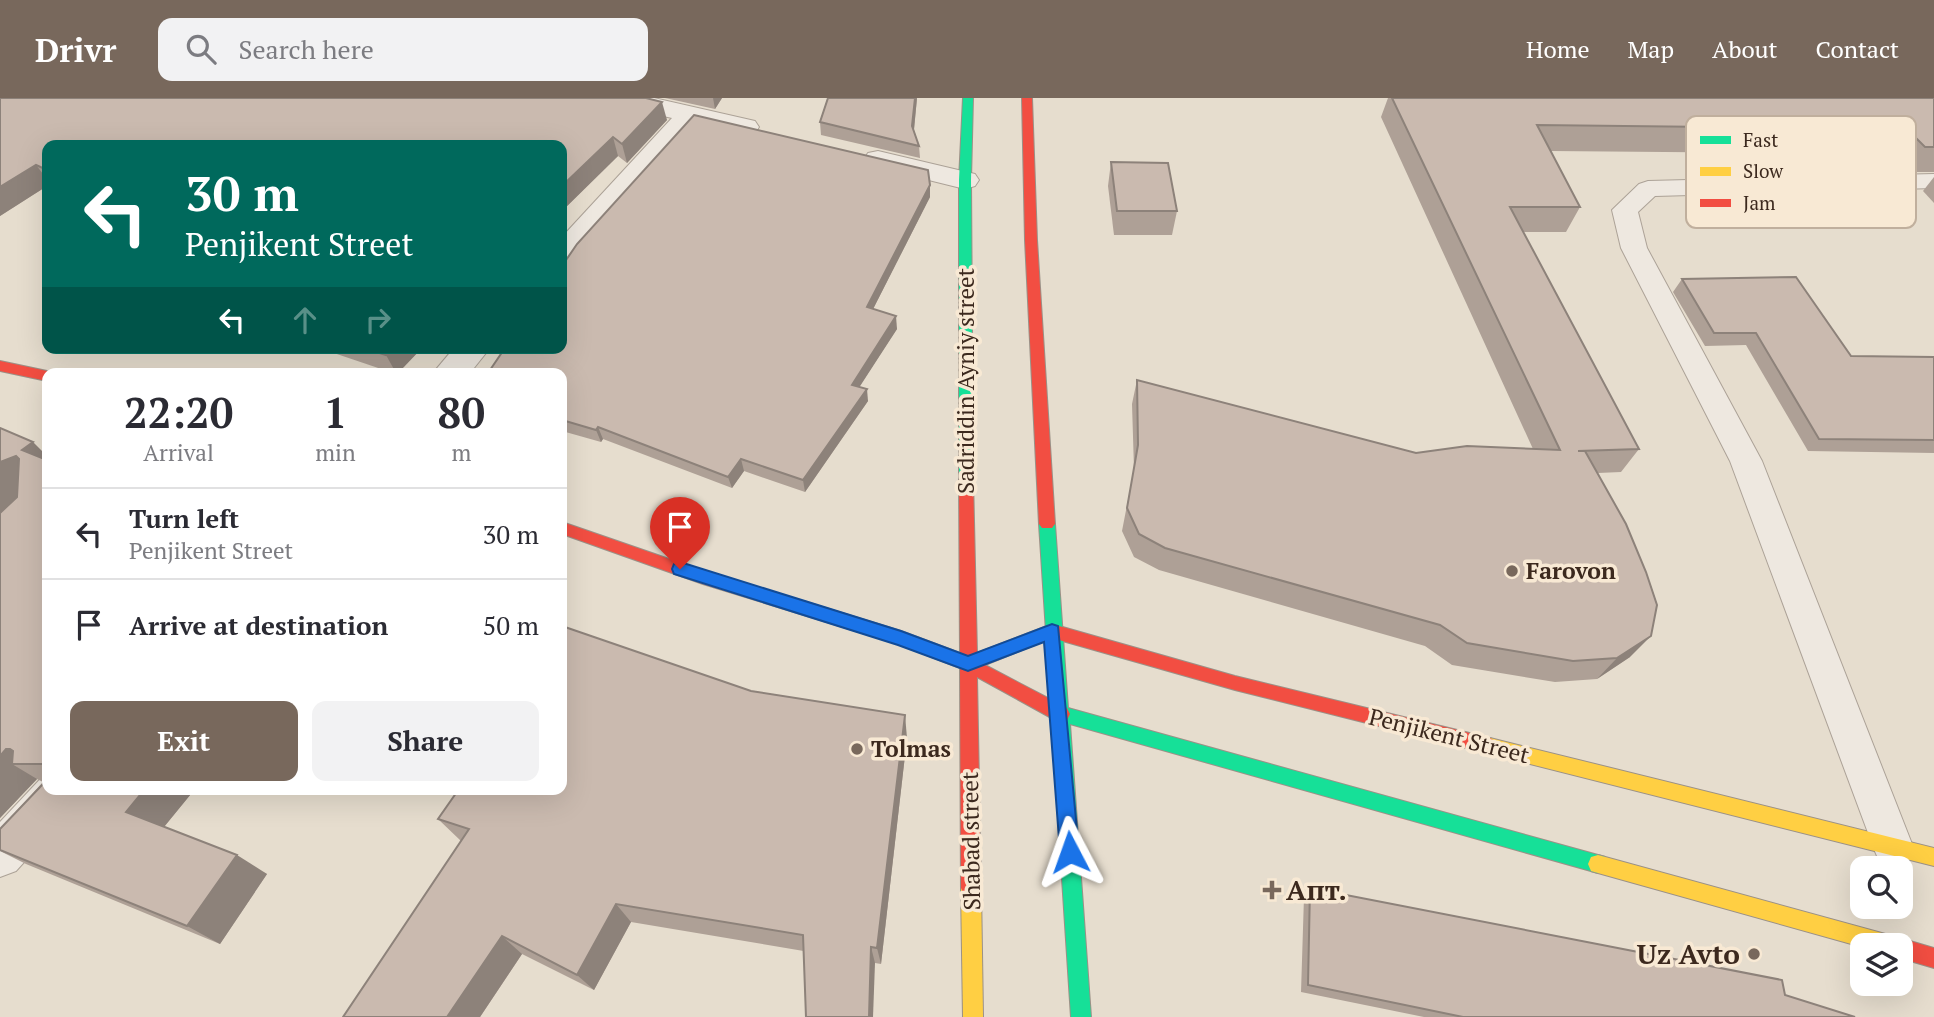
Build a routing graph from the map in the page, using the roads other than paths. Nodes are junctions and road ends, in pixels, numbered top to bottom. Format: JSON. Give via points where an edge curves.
{"nodes":[{"id":1,"x":619,"y":98,"type":"edge"},
{"id":2,"x":968,"y":98,"type":"edge"},
{"id":3,"x":1027,"y":98,"type":"edge"},
{"id":4,"x":691,"y":114,"type":"junction"},
{"id":5,"x":769,"y":133,"type":"edge"},
{"id":6,"x":847,"y":151,"type":"edge"},
{"id":7,"x":965,"y":180,"type":"junction"},
{"id":8,"x":1934,"y":181,"type":"edge"},
{"id":9,"x":1916,"y":182,"type":"edge"},
{"id":10,"x":1686,"y":188,"type":"edge"},
{"id":11,"x":567,"y":250,"type":"edge"},
{"id":12,"x":468,"y":354,"type":"edge"},
{"id":13,"x":0,"y":366,"type":"edge"},
{"id":14,"x":455,"y":368,"type":"edge"},
{"id":15,"x":42,"y":375,"type":"edge"},
{"id":16,"x":567,"y":530,"type":"edge"},
{"id":17,"x":1052,"y":631,"type":"junction"},
{"id":18,"x":968,"y":664,"type":"junction"},
{"id":19,"x":1061,"y":715,"type":"junction"},
{"id":20,"x":55,"y":795,"type":"edge"},
{"id":21,"x":1894,"y":849,"type":"junction"},
{"id":22,"x":0,"y":855,"type":"edge"},
{"id":23,"x":1934,"y":857,"type":"edge"},
{"id":24,"x":1850,"y":934,"type":"edge"},
{"id":25,"x":1913,"y":952,"type":"edge"},
{"id":26,"x":1934,"y":958,"type":"edge"},
{"id":27,"x":973,"y":1017,"type":"edge"},
{"id":28,"x":1081,"y":1017,"type":"edge"}],
"edges":[{"from":1,"to":4,"type":"street"},
{"from":2,"to":7,"type":"main road","name":"Sadriddin Ayniy street"},
{"from":3,"to":17,"type":"main road"},
{"from":4,"to":5,"type":"street"},
{"from":4,"to":11,"type":"street"},
{"from":6,"to":7,"type":"street"},
{"from":7,"to":18,"type":"main road","name":"Sadriddin Ayniy street"},
{"from":8,"to":9,"type":"lane"},
{"from":10,"to":21,"type":"lane","via":[[1648,189],[1625,210],[1634,248],[1746,461]]},
{"from":12,"to":14,"type":"street"},
{"from":13,"to":15,"type":"main road"},
{"from":16,"to":18,"type":"main road"},
{"from":17,"to":18,"type":"main road"},
{"from":17,"to":19,"type":"main road"},
{"from":17,"to":21,"type":"main road","name":"Penjikent Street","via":[[1249,686]]},
{"from":18,"to":19,"type":"main road"},
{"from":18,"to":27,"type":"main road","name":"Shabad street"},
{"from":19,"to":24,"type":"main road"},
{"from":19,"to":28,"type":"main road"},
{"from":20,"to":22,"type":"street"},
{"from":21,"to":23,"type":"main road","name":"Penjikent Street"},
{"from":25,"to":26,"type":"main road"}]}
